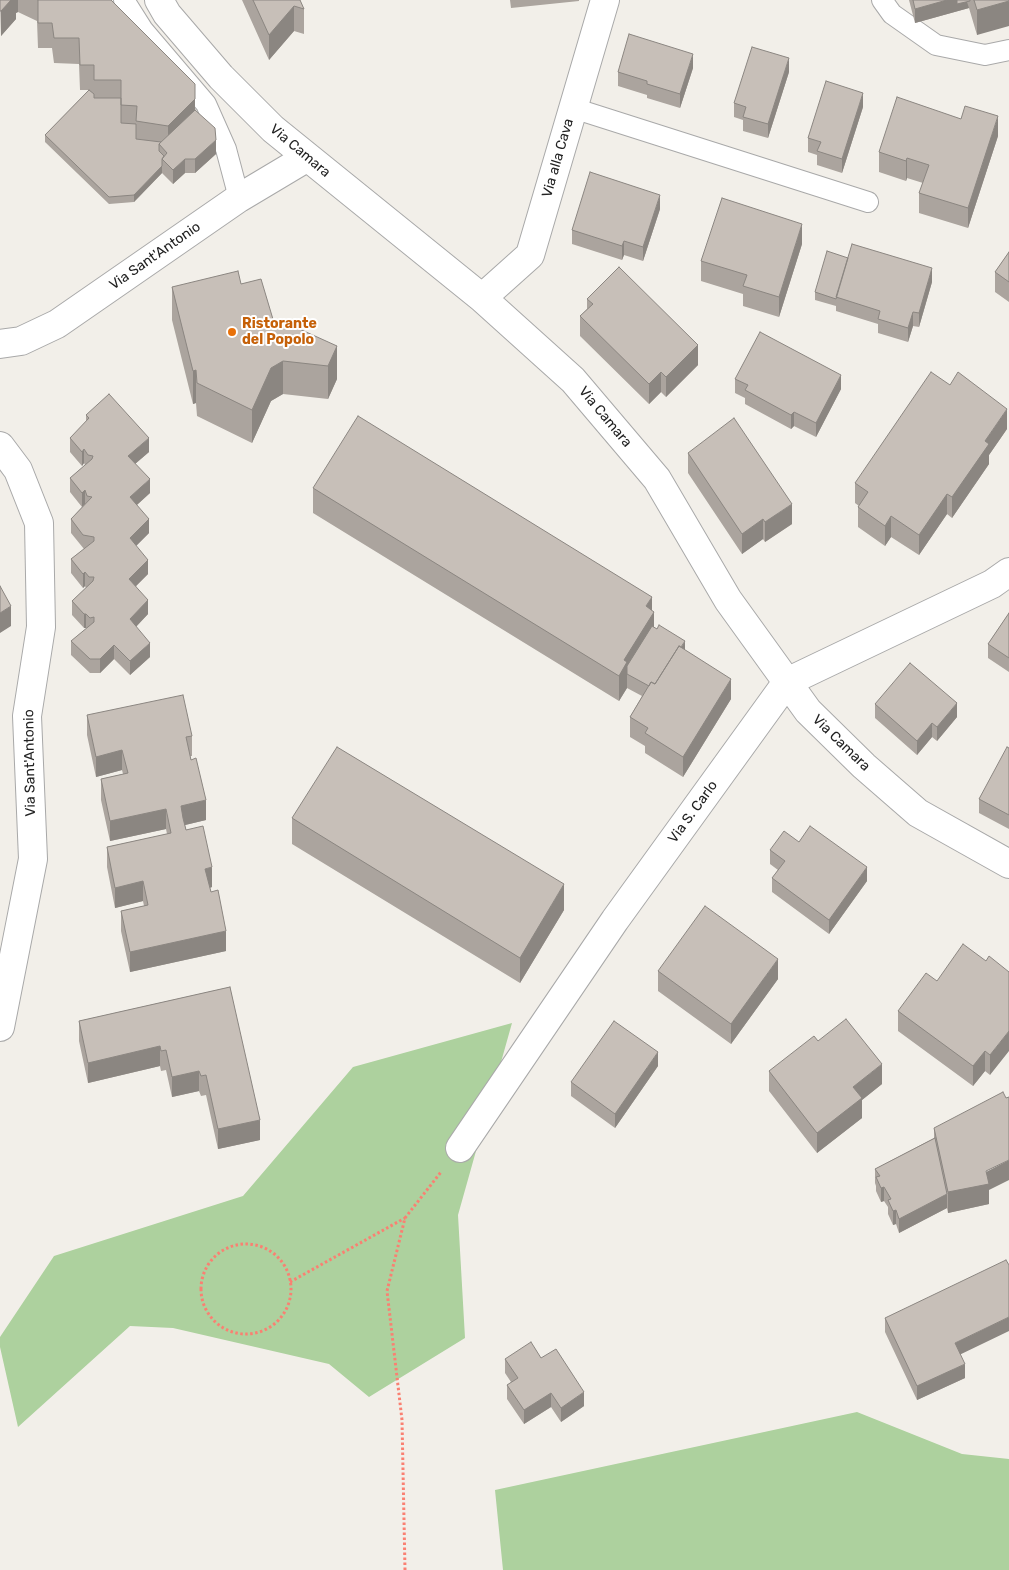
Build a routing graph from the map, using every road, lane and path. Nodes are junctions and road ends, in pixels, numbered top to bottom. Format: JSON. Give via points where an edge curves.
{"nodes":[{"id":1,"x":124,"y":0,"type":"edge"},
{"id":2,"x":159,"y":0,"type":"edge"},
{"id":3,"x":605,"y":0,"type":"edge"},
{"id":4,"x":882,"y":0,"type":"edge"},
{"id":5,"x":1009,"y":50,"type":"edge"},
{"id":6,"x":573,"y":108,"type":"junction"},
{"id":7,"x":306,"y":158,"type":"junction"},
{"id":8,"x":239,"y":198,"type":"junction"},
{"id":9,"x":868,"y":202,"type":"dead end"},
{"id":10,"x":482,"y":298,"type":"junction"},
{"id":11,"x":0,"y":344,"type":"edge"},
{"id":12,"x":0,"y":446,"type":"edge"},
{"id":13,"x":1003,"y":583,"type":"edge"},
{"id":14,"x":787,"y":682,"type":"junction"},
{"id":15,"x":1009,"y":864,"type":"edge"},
{"id":16,"x":0,"y":1027,"type":"edge"},
{"id":17,"x":460,"y":1148,"type":"joint"},
{"id":18,"x":405,"y":1218,"type":"junction"},
{"id":19,"x":290,"y":1282,"type":"junction"},
{"id":20,"x":405,"y":1570,"type":"edge"}],
"edges":[{"from":1,"to":8,"type":"lane","via":[[143,30],[206,104],[226,149]]},
{"from":2,"to":7,"type":"street","name":"Via Camara","via":[[167,14],[221,77]]},
{"from":3,"to":6,"type":"street","name":"Via alla Cava"},
{"from":4,"to":5,"type":"lane","via":[[892,14],[936,45],[985,55]]},
{"from":6,"to":9,"type":"lane"},
{"from":6,"to":10,"type":"street","name":"Via alla Cava","via":[[530,254]]},
{"from":7,"to":8,"type":"street","name":"Via Sant'Antonio"},
{"from":7,"to":10,"type":"street","name":"Via Camara"},
{"from":8,"to":11,"type":"street","name":"Via Sant'Antonio","via":[[57,324],[21,341]]},
{"from":10,"to":14,"type":"street","name":"Via Camara","via":[[573,380],[658,479],[728,600]]},
{"from":12,"to":16,"type":"street","name":"Via Sant'Antonio","via":[[18,470],[38,523],[41,626],[27,716],[33,860]]},
{"from":13,"to":14,"type":"street","name":"Via S. Carlo"},
{"from":14,"to":15,"type":"street","name":"Via Camara","via":[[808,711],[918,813]]},
{"from":14,"to":17,"type":"street","name":"Via S. Carlo","via":[[615,920]]},
{"from":17,"to":18,"type":"path"},
{"from":18,"to":19,"type":"path"},
{"from":18,"to":20,"type":"path","via":[[387,1291],[402,1420]]},
{"from":19,"to":19,"type":"path","via":[[290,1298],[285,1311],[262,1331],[232,1332],[219,1325],[202,1301],[201,1286],[208,1266],[223,1250],[237,1245],[266,1248],[286,1268]]}]}
